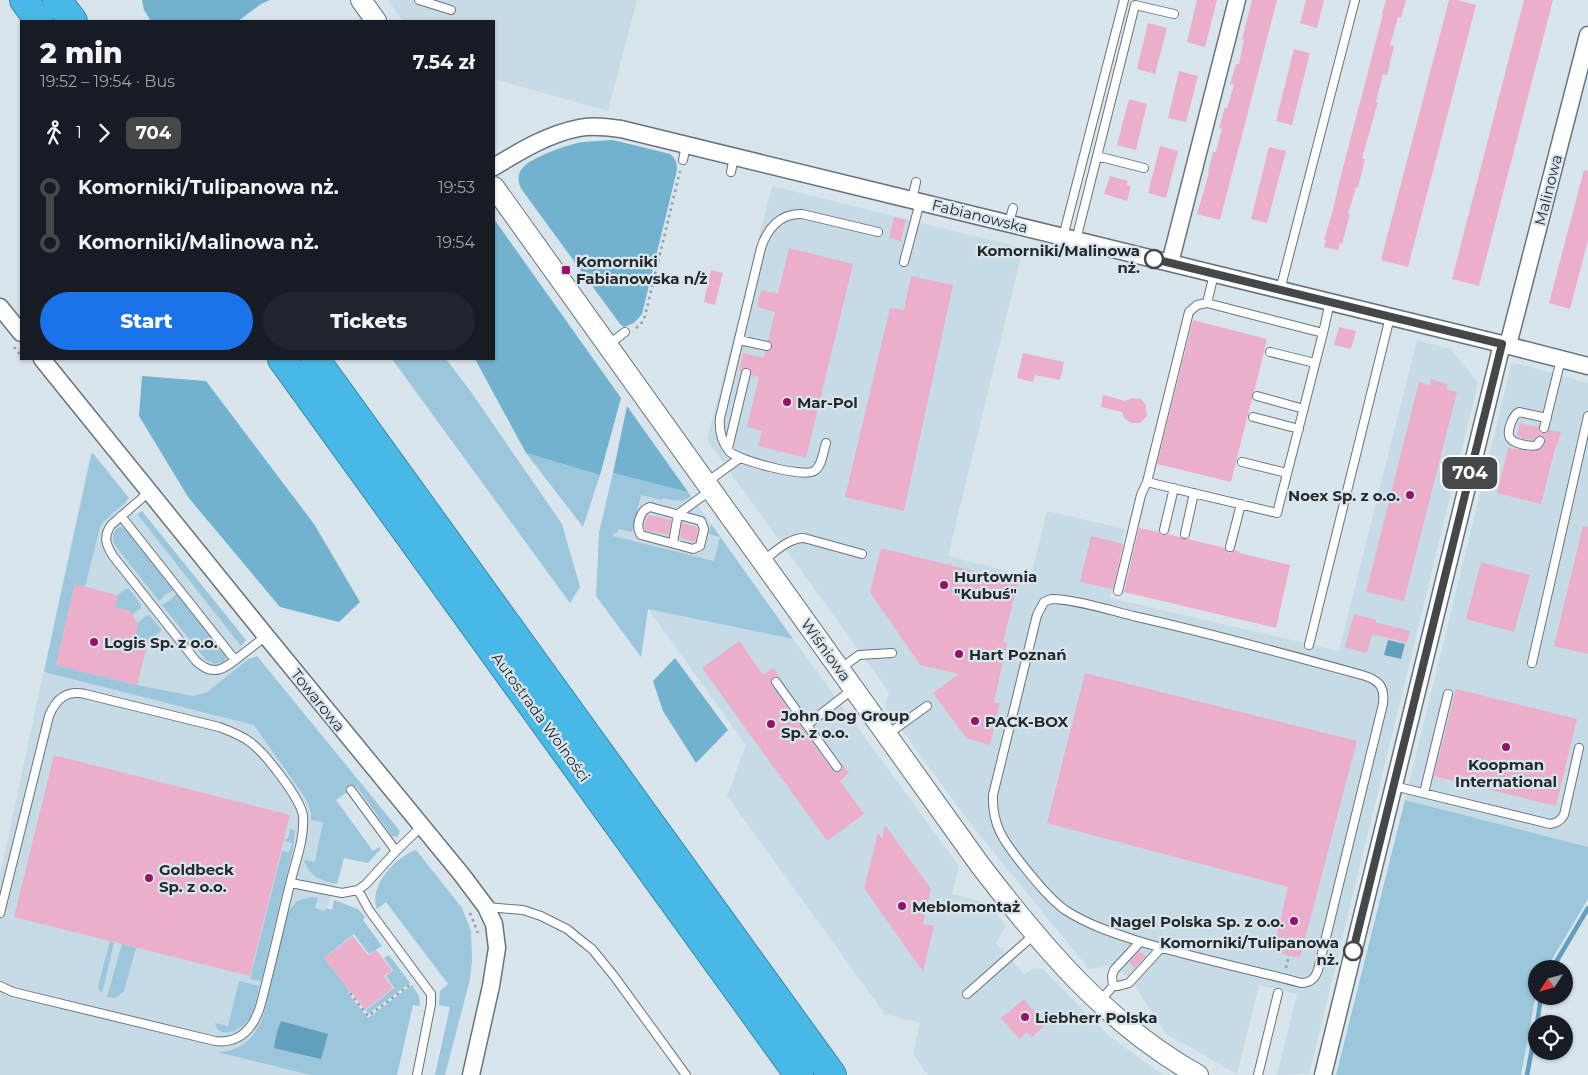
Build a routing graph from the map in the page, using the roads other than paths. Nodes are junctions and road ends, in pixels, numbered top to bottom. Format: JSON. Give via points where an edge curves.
{"nodes":[{"id":1,"x":24,"y":0,"type":"edge"},
{"id":2,"x":57,"y":0,"type":"edge"},
{"id":3,"x":362,"y":0,"type":"edge"},
{"id":4,"x":419,"y":0,"type":"edge"},
{"id":5,"x":1124,"y":0,"type":"edge"},
{"id":6,"x":1237,"y":0,"type":"edge"},
{"id":7,"x":1355,"y":0,"type":"edge"},
{"id":8,"x":451,"y":10,"type":"dead end"},
{"id":9,"x":1174,"y":14,"type":"dead end"},
{"id":10,"x":38,"y":20,"type":"edge"},
{"id":11,"x":71,"y":20,"type":"edge"},
{"id":12,"x":375,"y":20,"type":"edge"},
{"id":13,"x":1588,"y":34,"type":"edge"},
{"id":14,"x":1097,"y":156,"type":"junction"},
{"id":15,"x":495,"y":166,"type":"edge"},
{"id":16,"x":1144,"y":168,"type":"dead end"},
{"id":17,"x":916,"y":182,"type":"dead end"},
{"id":18,"x":495,"y":188,"type":"edge"},
{"id":19,"x":916,"y":200,"type":"junction"},
{"id":20,"x":878,"y":232,"type":"dead end"},
{"id":21,"x":1070,"y":239,"type":"junction"},
{"id":22,"x":904,"y":262,"type":"dead end"},
{"id":23,"x":1170,"y":263,"type":"junction"},
{"id":24,"x":1214,"y":274,"type":"junction"},
{"id":25,"x":1280,"y":290,"type":"junction"},
{"id":26,"x":1207,"y":302,"type":"junction"},
{"id":27,"x":1330,"y":302,"type":"junction"},
{"id":28,"x":0,"y":307,"type":"edge"},
{"id":29,"x":1390,"y":317,"type":"junction"},
{"id":30,"x":20,"y":332,"type":"edge"},
{"id":31,"x":625,"y":332,"type":"road end"},
{"id":32,"x":1323,"y":333,"type":"junction"},
{"id":33,"x":739,"y":340,"type":"junction"},
{"id":34,"x":1505,"y":344,"type":"junction"},
{"id":35,"x":607,"y":345,"type":"junction"},
{"id":36,"x":767,"y":346,"type":"dead end"},
{"id":37,"x":1270,"y":352,"type":"dead end"},
{"id":38,"x":1561,"y":359,"type":"junction"},
{"id":39,"x":43,"y":360,"type":"edge"},
{"id":40,"x":283,"y":360,"type":"edge"},
{"id":41,"x":317,"y":360,"type":"edge"},
{"id":42,"x":1315,"y":364,"type":"junction"},
{"id":43,"x":1588,"y":366,"type":"edge"},
{"id":44,"x":746,"y":373,"type":"dead end"},
{"id":45,"x":1257,"y":396,"type":"dead end"},
{"id":46,"x":1304,"y":409,"type":"junction"},
{"id":47,"x":1588,"y":416,"type":"edge"},
{"id":48,"x":1253,"y":417,"type":"dead end"},
{"id":49,"x":1547,"y":418,"type":"junction"},
{"id":50,"x":1299,"y":428,"type":"junction"},
{"id":51,"x":1544,"y":428,"type":"dead end"},
{"id":52,"x":1540,"y":441,"type":"dead end"},
{"id":53,"x":826,"y":443,"type":"dead end"},
{"id":54,"x":728,"y":448,"type":"junction"},
{"id":55,"x":740,"y":458,"type":"junction"},
{"id":56,"x":1242,"y":462,"type":"dead end"},
{"id":57,"x":1287,"y":473,"type":"junction"},
{"id":58,"x":1147,"y":482,"type":"junction"},
{"id":59,"x":709,"y":487,"type":"junction"},
{"id":60,"x":1174,"y":488,"type":"junction"},
{"id":61,"x":149,"y":492,"type":"junction"},
{"id":62,"x":1194,"y":493,"type":"junction"},
{"id":63,"x":1241,"y":504,"type":"junction"},
{"id":64,"x":678,"y":514,"type":"junction"},
{"id":65,"x":121,"y":516,"type":"junction"},
{"id":66,"x":1164,"y":530,"type":"dead end"},
{"id":67,"x":1185,"y":534,"type":"dead end"},
{"id":68,"x":673,"y":543,"type":"junction"},
{"id":69,"x":1230,"y":546,"type":"dead end"},
{"id":70,"x":452,"y":548,"type":"junction"},
{"id":71,"x":862,"y":554,"type":"dead end"},
{"id":72,"x":762,"y":561,"type":"junction"},
{"id":73,"x":430,"y":564,"type":"junction"},
{"id":74,"x":1118,"y":591,"type":"dead end"},
{"id":75,"x":480,"y":620,"type":"dead end"},
{"id":76,"x":494,"y":621,"type":"dead end"},
{"id":77,"x":266,"y":636,"type":"junction"},
{"id":78,"x":1309,"y":645,"type":"dead end"},
{"id":79,"x":892,"y":653,"type":"dead end"},
{"id":80,"x":235,"y":660,"type":"junction"},
{"id":81,"x":1532,"y":663,"type":"dead end"},
{"id":82,"x":840,"y":669,"type":"junction"},
{"id":83,"x":776,"y":682,"type":"dead end"},
{"id":84,"x":854,"y":688,"type":"junction"},
{"id":85,"x":1448,"y":694,"type":"dead end"},
{"id":86,"x":549,"y":697,"type":"dead end"},
{"id":87,"x":927,"y":706,"type":"dead end"},
{"id":88,"x":545,"y":710,"type":"dead end"},
{"id":89,"x":807,"y":725,"type":"junction"},
{"id":90,"x":887,"y":735,"type":"junction"},
{"id":91,"x":1579,"y":748,"type":"dead end"},
{"id":92,"x":593,"y":767,"type":"junction"},
{"id":93,"x":837,"y":767,"type":"dead end"},
{"id":94,"x":1394,"y":786,"type":"junction"},
{"id":95,"x":350,"y":790,"type":"dead end"},
{"id":96,"x":1424,"y":793,"type":"junction"},
{"id":97,"x":422,"y":826,"type":"junction"},
{"id":98,"x":396,"y":851,"type":"junction"},
{"id":99,"x":290,"y":883,"type":"junction"},
{"id":100,"x":358,"y":890,"type":"junction"},
{"id":101,"x":486,"y":906,"type":"junction"},
{"id":102,"x":0,"y":913,"type":"edge"},
{"id":103,"x":1035,"y":934,"type":"junction"},
{"id":104,"x":1140,"y":942,"type":"junction"},
{"id":105,"x":1161,"y":948,"type":"junction"},
{"id":106,"x":0,"y":986,"type":"edge"},
{"id":107,"x":1113,"y":986,"type":"junction"},
{"id":108,"x":1278,"y":993,"type":"dead end"},
{"id":109,"x":967,"y":994,"type":"dead end"},
{"id":110,"x":1099,"y":1002,"type":"junction"},
{"id":111,"x":417,"y":1075,"type":"edge"},
{"id":112,"x":471,"y":1075,"type":"edge"},
{"id":113,"x":686,"y":1075,"type":"edge"},
{"id":114,"x":799,"y":1075,"type":"edge"},
{"id":115,"x":832,"y":1075,"type":"edge"},
{"id":116,"x":1198,"y":1075,"type":"edge"},
{"id":117,"x":1258,"y":1075,"type":"edge"},
{"id":118,"x":1323,"y":1075,"type":"edge"}],
"edges":[{"from":1,"to":10,"type":"highway"},
{"from":2,"to":11,"type":"highway"},
{"from":3,"to":12,"type":"street"},
{"from":4,"to":8,"type":"lane"},
{"from":5,"to":21,"type":"lane"},
{"from":6,"to":23,"type":"street"},
{"from":7,"to":25,"type":"lane"},
{"from":9,"to":14,"type":"lane","via":[[1135,5]]},
{"from":13,"to":34,"type":"street","name":"Malinowa"},
{"from":14,"to":16,"type":"lane"},
{"from":14,"to":21,"type":"lane"},
{"from":15,"to":19,"type":"street","name":"Fabianowska","via":[[552,136],[579,128],[599,127],[621,129],[684,152],[732,164]]},
{"from":17,"to":19,"type":"lane"},
{"from":18,"to":35,"type":"street","name":"Wiśniowa"},
{"from":19,"to":21,"type":"street","name":"Fabianowska","via":[[1011,216]]},
{"from":19,"to":22,"type":"lane"},
{"from":20,"to":33,"type":"lane","via":[[802,214],[793,214],[778,221],[764,239]]},
{"from":21,"to":23,"type":"street","name":"Fabianowska"},
{"from":23,"to":24,"type":"street","name":"Fabianowska"},
{"from":24,"to":25,"type":"street","name":"Fabianowska"},
{"from":24,"to":26,"type":"lane"},
{"from":25,"to":27,"type":"street","name":"Fabianowska"},
{"from":26,"to":32,"type":"lane"},
{"from":26,"to":58,"type":"lane","via":[[1189,312]]},
{"from":27,"to":29,"type":"street","name":"Fabianowska"},
{"from":27,"to":32,"type":"lane"},
{"from":28,"to":30,"type":"street"},
{"from":29,"to":34,"type":"street","name":"Fabianowska"},
{"from":29,"to":78,"type":"lane"},
{"from":31,"to":35,"type":"lane"},
{"from":32,"to":42,"type":"lane"},
{"from":33,"to":36,"type":"lane"},
{"from":33,"to":54,"type":"lane","via":[[720,418],[720,430]]},
{"from":34,"to":38,"type":"street","name":"Fabianowska"},
{"from":34,"to":94,"type":"street","name":"Malinowa"},
{"from":35,"to":59,"type":"street","name":"Wiśniowa"},
{"from":37,"to":42,"type":"lane"},
{"from":38,"to":43,"type":"street","name":"Fabianowska"},
{"from":38,"to":49,"type":"lane"},
{"from":39,"to":61,"type":"street","name":"Towarowa"},
{"from":40,"to":73,"type":"highway","name":"Autostrada Wolności"},
{"from":41,"to":70,"type":"highway","name":"Autostrada Wolności"},
{"from":42,"to":46,"type":"lane"},
{"from":44,"to":54,"type":"lane"},
{"from":45,"to":46,"type":"lane"},
{"from":46,"to":50,"type":"lane"},
{"from":47,"to":81,"type":"lane"},
{"from":48,"to":50,"type":"lane"},
{"from":49,"to":51,"type":"lane"},
{"from":49,"to":52,"type":"lane","via":[[1519,412],[1512,418],[1509,436],[1512,440],[1532,446]]},
{"from":50,"to":57,"type":"lane"},
{"from":53,"to":55,"type":"lane","via":[[819,466],[809,473],[791,472]]},
{"from":54,"to":55,"type":"lane"},
{"from":55,"to":59,"type":"lane"},
{"from":56,"to":57,"type":"lane"},
{"from":57,"to":63,"type":"lane","via":[[1277,513]]},
{"from":58,"to":60,"type":"lane"},
{"from":58,"to":74,"type":"lane"},
{"from":59,"to":64,"type":"lane"},
{"from":59,"to":72,"type":"street","name":"Wiśniowa"},
{"from":60,"to":62,"type":"lane"},
{"from":60,"to":66,"type":"lane"},
{"from":61,"to":65,"type":"lane"},
{"from":61,"to":77,"type":"street","name":"Towarowa"},
{"from":62,"to":63,"type":"lane"},
{"from":62,"to":67,"type":"lane"},
{"from":63,"to":69,"type":"lane"},
{"from":64,"to":68,"type":"lane"},
{"from":64,"to":68,"type":"lane","via":[[699,520],[704,529],[701,544],[696,548]]},
{"from":64,"to":68,"type":"lane","via":[[647,507],[638,527],[643,536]]},
{"from":65,"to":80,"type":"lane"},
{"from":65,"to":80,"type":"lane","via":[[108,530],[107,546],[190,653],[204,668],[213,670]]},
{"from":70,"to":76,"type":"lane"},
{"from":70,"to":92,"type":"highway","name":"Autostrada Wolności"},
{"from":71,"to":72,"type":"lane","via":[[798,538]]},
{"from":72,"to":82,"type":"street","name":"Wiśniowa"},
{"from":73,"to":75,"type":"lane"},
{"from":73,"to":92,"type":"highway","name":"Autostrada Wolności"},
{"from":77,"to":80,"type":"lane"},
{"from":77,"to":97,"type":"street","name":"Towarowa"},
{"from":79,"to":82,"type":"lane","via":[[859,655]]},
{"from":82,"to":84,"type":"street","name":"Wiśniowa"},
{"from":83,"to":89,"type":"lane"},
{"from":84,"to":89,"type":"lane"},
{"from":84,"to":90,"type":"street","name":"Wiśniowa"},
{"from":85,"to":96,"type":"lane"},
{"from":86,"to":92,"type":"lane"},
{"from":87,"to":90,"type":"lane"},
{"from":88,"to":92,"type":"lane"},
{"from":89,"to":93,"type":"lane"},
{"from":90,"to":103,"type":"street","name":"Wiśniowa","via":[[980,865]]},
{"from":91,"to":96,"type":"lane","via":[[1564,815],[1558,822],[1550,824]]},
{"from":92,"to":114,"type":"highway","name":"Autostrada Wolności"},
{"from":92,"to":115,"type":"highway","name":"Autostrada Wolności"},
{"from":94,"to":96,"type":"lane"},
{"from":94,"to":118,"type":"street","name":"Malinowa"},
{"from":95,"to":98,"type":"lane"},
{"from":97,"to":98,"type":"lane"},
{"from":97,"to":101,"type":"street","name":"Towarowa"},
{"from":98,"to":100,"type":"lane"},
{"from":99,"to":100,"type":"lane","via":[[337,893]]},
{"from":99,"to":102,"type":"lane","via":[[302,831],[301,809],[271,764],[251,742],[220,727],[73,692],[60,698],[49,716]]},
{"from":99,"to":106,"type":"lane","via":[[258,1015],[250,1028],[236,1039],[215,1041],[13,992]]},
{"from":100,"to":111,"type":"lane","via":[[431,994],[432,1004]]},
{"from":101,"to":112,"type":"street","name":"Towarowa","via":[[494,924],[497,948],[492,986]]},
{"from":101,"to":113,"type":"lane","via":[[523,910],[541,916],[584,942],[614,976]]},
{"from":103,"to":109,"type":"lane"},
{"from":103,"to":110,"type":"street","name":"Wiśniowa"},
{"from":104,"to":105,"type":"lane"},
{"from":104,"to":105,"type":"lane","via":[[1090,924],[1055,901],[996,827],[993,795],[1037,615],[1044,602],[1051,599],[1255,645],[1362,675],[1377,681],[1382,687],[1383,704],[1318,970],[1312,980],[1301,983]]},
{"from":104,"to":107,"type":"lane","via":[[1114,970]]},
{"from":105,"to":107,"type":"lane","via":[[1129,983]]},
{"from":107,"to":110,"type":"lane"},
{"from":108,"to":117,"type":"lane"},
{"from":110,"to":116,"type":"street","name":"Wiśniowa","via":[[1162,1052]]}]}
